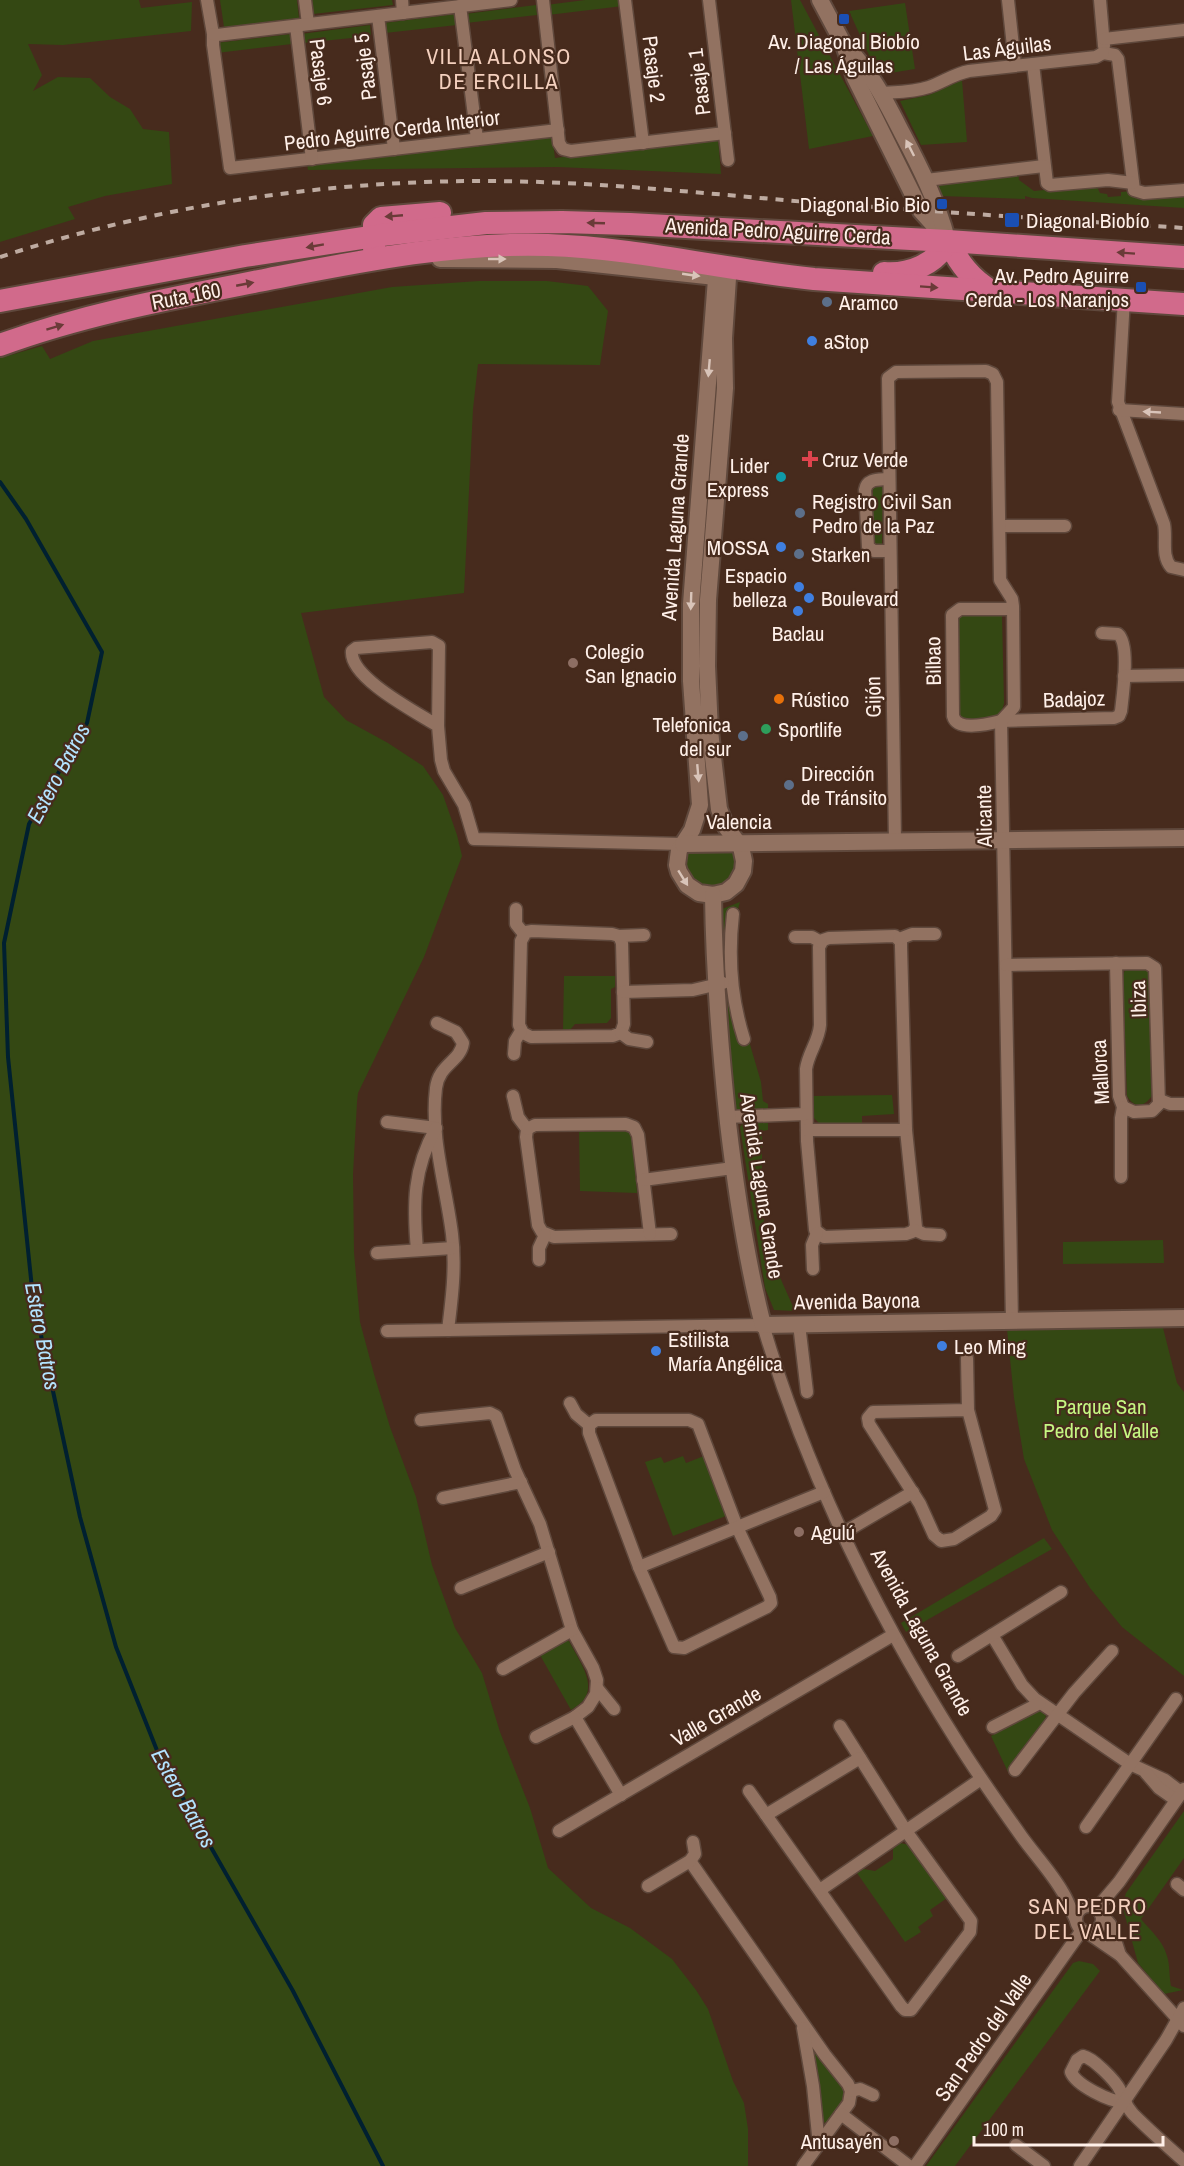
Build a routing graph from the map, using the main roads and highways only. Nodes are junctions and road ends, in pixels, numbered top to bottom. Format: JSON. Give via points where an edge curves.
{"nodes":[{"id":1,"x":820,"y":0,"type":"edge"},
{"id":2,"x":844,"y":45,"type":"junction"},
{"id":3,"x":373,"y":236,"type":"junction"},
{"id":4,"x":948,"y":241,"type":"junction"},
{"id":5,"x":1184,"y":257,"type":"edge"},
{"id":6,"x":376,"y":259,"type":"junction"},
{"id":7,"x":731,"y":276,"type":"junction"},
{"id":8,"x":116,"y":280,"type":"junction"},
{"id":9,"x":991,"y":291,"type":"junction"},
{"id":10,"x":0,"y":301,"type":"edge"},
{"id":11,"x":1184,"y":304,"type":"edge"},
{"id":12,"x":0,"y":314,"type":"edge"},
{"id":13,"x":0,"y":345,"type":"edge"},
{"id":14,"x":1184,"y":838,"type":"edge"},
{"id":15,"x":683,"y":844,"type":"junction"},
{"id":16,"x":739,"y":844,"type":"junction"},
{"id":17,"x":713,"y":896,"type":"junction"},
{"id":18,"x":1184,"y":1318,"type":"edge"},
{"id":19,"x":764,"y":1325,"type":"joint"}],
"edges":[{"from":1,"to":2,"type":"main road"},
{"from":2,"to":4,"type":"main road","via":[[855,78],[921,211]]},
{"from":4,"to":2,"type":"main road","one_way":true,"via":[[926,180],[882,93]]},
{"from":4,"to":3,"type":"highway","name":"Avenida Pedro Aguirre Cerda","one_way":true,"via":[[562,222],[467,224]]},
{"from":3,"to":6,"type":"highway"},
{"from":3,"to":8,"type":"highway","name":"Ruta 160","one_way":true},
{"from":5,"to":4,"type":"highway","name":"Avenida Pedro Aguirre Cerda","one_way":true},
{"from":4,"to":7,"type":"highway","via":[[929,263],[891,274],[810,269]]},
{"from":4,"to":9,"type":"highway","via":[[964,269]]},
{"from":6,"to":7,"type":"main road","name":"Avenida Pedro Aguirre Cerda","one_way":true,"via":[[557,260]]},
{"from":6,"to":7,"type":"highway","name":"Avenida Pedro Aguirre Cerda","via":[[467,247],[547,245],[618,250]]},
{"from":13,"to":6,"type":"highway","name":"Ruta 160","one_way":true,"via":[[124,308]]},
{"from":7,"to":9,"type":"highway","name":"Avenida Pedro Aguirre Cerda","one_way":true},
{"from":7,"to":15,"type":"main road","name":"Avenida Laguna Grande","one_way":true,"via":[[690,613],[691,691],[700,805],[696,822]]},
{"from":7,"to":16,"type":"main road","name":"Avenida Laguna Grande","via":[[724,338],[725,388],[708,600],[707,666],[717,798],[722,819]]},
{"from":8,"to":10,"type":"highway","name":"Ruta 160"},
{"from":8,"to":12,"type":"highway","name":"Ruta 160"},
{"from":9,"to":11,"type":"highway","name":"Avenida Pedro Aguirre Cerda"},
{"from":14,"to":16,"type":"main road","name":"Valencia"},
{"from":15,"to":16,"type":"main road","name":"Valencia"},
{"from":15,"to":17,"type":"main road","name":"Avenida Laguna Grande","one_way":true,"via":[[677,865],[682,879],[699,893]]},
{"from":16,"to":17,"type":"main road","name":"Avenida Laguna Grande","via":[[744,861],[740,878],[726,892]]},
{"from":17,"to":19,"type":"main road","name":"Avenida Laguna Grande","via":[[724,983],[733,1168]]},
{"from":18,"to":19,"type":"main road","name":"Avenida Bayona"}]}
